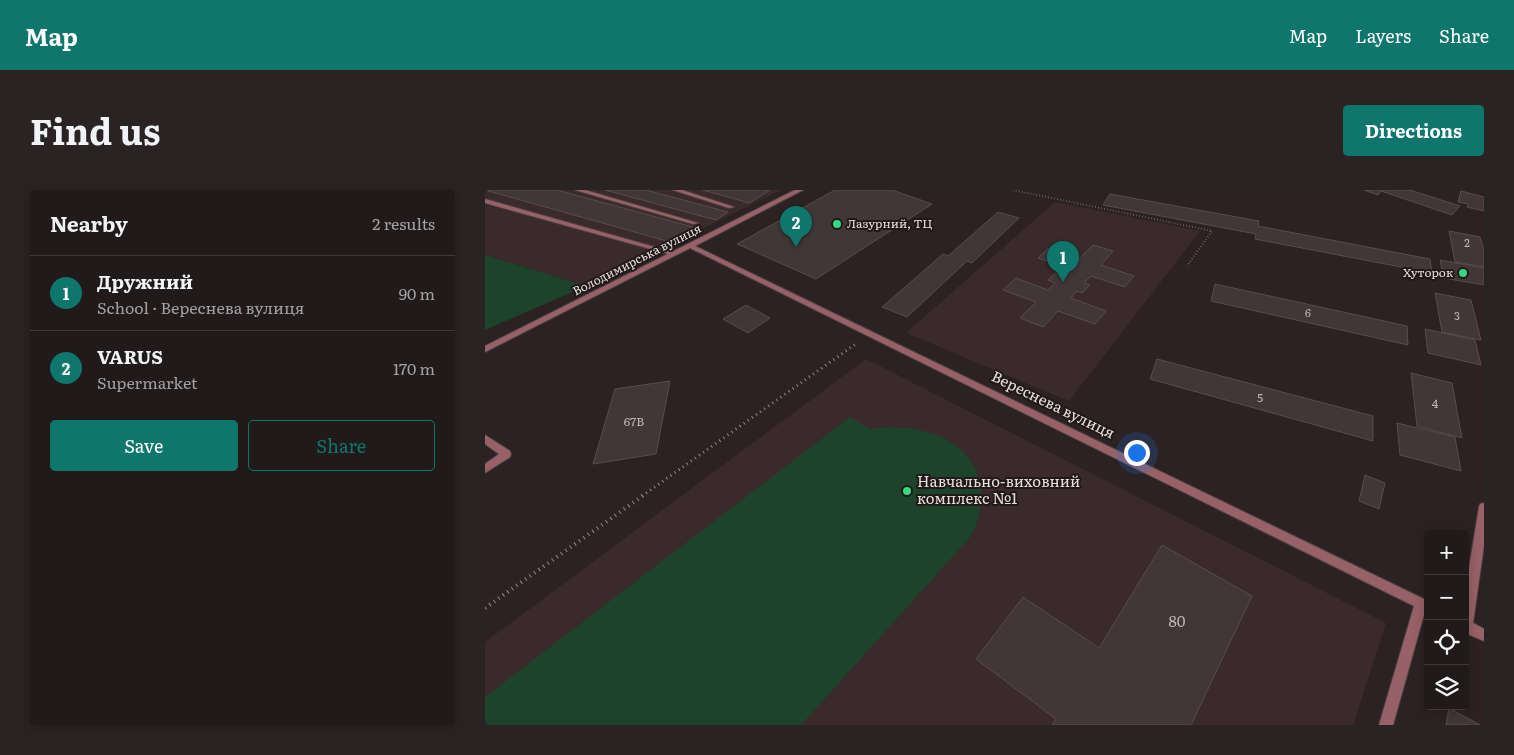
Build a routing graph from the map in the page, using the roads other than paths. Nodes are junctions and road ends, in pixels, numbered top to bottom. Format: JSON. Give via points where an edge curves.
{"nodes":[{"id":1,"x":578,"y":190,"type":"edge"},
{"id":2,"x":676,"y":190,"type":"edge"},
{"id":3,"x":800,"y":190,"type":"edge"},
{"id":4,"x":485,"y":201,"type":"edge"},
{"id":5,"x":731,"y":207,"type":"dead end"},
{"id":6,"x":695,"y":223,"type":"dead end"},
{"id":7,"x":690,"y":246,"type":"junction"},
{"id":8,"x":674,"y":254,"type":"junction"},
{"id":9,"x":485,"y":349,"type":"edge"},
{"id":10,"x":485,"y":439,"type":"edge"},
{"id":11,"x":485,"y":469,"type":"edge"},
{"id":12,"x":1484,"y":507,"type":"edge"},
{"id":13,"x":1424,"y":605,"type":"edge"},
{"id":14,"x":1467,"y":620,"type":"edge"},
{"id":15,"x":1469,"y":628,"type":"edge"},
{"id":16,"x":1484,"y":635,"type":"edge"},
{"id":17,"x":1386,"y":725,"type":"edge"}],
"edges":[{"from":1,"to":6,"type":"street"},
{"from":2,"to":5,"type":"street"},
{"from":3,"to":7,"type":"street","name":"Володимирська вулиця"},
{"from":4,"to":8,"type":"street"},
{"from":7,"to":8,"type":"street","name":"Володимирська вулиця"},
{"from":7,"to":13,"type":"street","name":"Вереснева вулиця"},
{"from":8,"to":9,"type":"street","name":"Володимирська вулиця"},
{"from":10,"to":11,"type":"street","via":[[506,454]]},
{"from":12,"to":14,"type":"street"},
{"from":13,"to":17,"type":"street"},
{"from":15,"to":16,"type":"street"}]}
